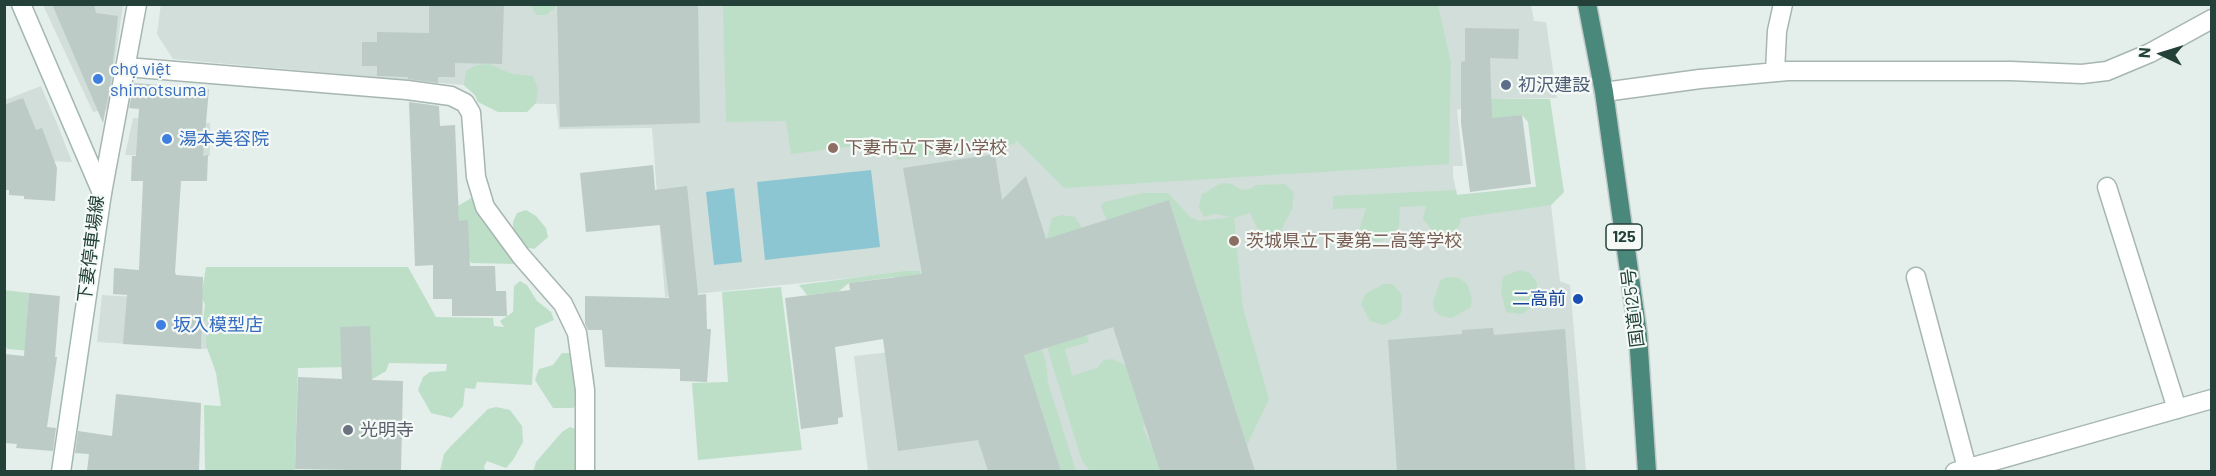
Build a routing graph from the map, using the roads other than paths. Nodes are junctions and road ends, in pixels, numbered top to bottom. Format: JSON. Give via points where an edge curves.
{"nodes":[{"id":1,"x":21,"y":4,"type":"edge"},
{"id":2,"x":137,"y":4,"type":"edge"},
{"id":3,"x":1587,"y":4,"type":"edge"},
{"id":4,"x":1783,"y":4,"type":"edge"},
{"id":5,"x":2211,"y":19,"type":"edge"},
{"id":6,"x":126,"y":67,"type":"junction"},
{"id":7,"x":1775,"y":72,"type":"junction"},
{"id":8,"x":1604,"y":92,"type":"junction"},
{"id":9,"x":2108,"y":187,"type":"dead end"},
{"id":10,"x":102,"y":193,"type":"junction"},
{"id":11,"x":1916,"y":277,"type":"dead end"},
{"id":12,"x":2211,"y":399,"type":"edge"},
{"id":13,"x":2177,"y":409,"type":"junction"},
{"id":14,"x":1961,"y":470,"type":"edge"},
{"id":15,"x":61,"y":471,"type":"edge"},
{"id":16,"x":585,"y":471,"type":"edge"},
{"id":17,"x":1647,"y":471,"type":"edge"}],
"edges":[{"from":1,"to":10,"type":"street","name":"下妻停車場線"},
{"from":2,"to":6,"type":"street"},
{"from":3,"to":8,"type":"highway","name":"国道125号","number":"125"},
{"from":4,"to":7,"type":"street"},
{"from":5,"to":7,"type":"street","via":[[2150,53],[2107,71]]},
{"from":6,"to":10,"type":"street"},
{"from":6,"to":16,"type":"street","via":[[407,90],[445,95],[465,103],[471,113],[476,177],[484,207],[562,304],[577,333],[585,390]]},
{"from":7,"to":8,"type":"street"},
{"from":8,"to":17,"type":"highway","name":"国道125号","number":"125","via":[[1638,335]]},
{"from":9,"to":13,"type":"street"},
{"from":10,"to":15,"type":"street","name":"下妻停車場線"},
{"from":11,"to":14,"type":"street"},
{"from":12,"to":13,"type":"street"},
{"from":13,"to":14,"type":"street"}]}
